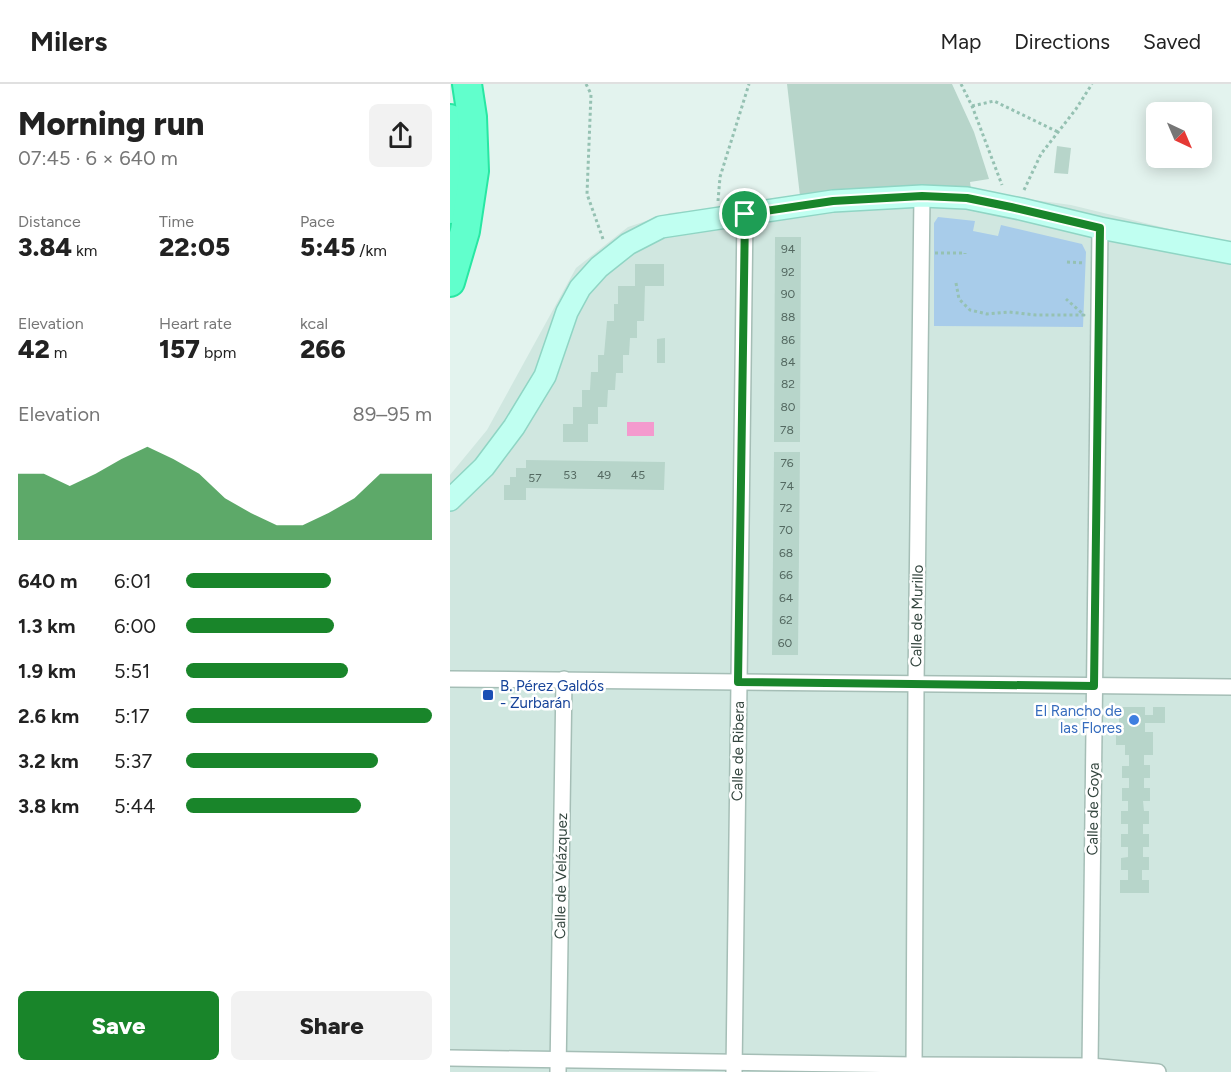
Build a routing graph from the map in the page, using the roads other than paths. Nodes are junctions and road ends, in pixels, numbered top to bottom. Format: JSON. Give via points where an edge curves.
{"nodes":[{"id":1,"x":466,"y":84,"type":"edge"},
{"id":2,"x":450,"y":119,"type":"edge"},
{"id":3,"x":922,"y":196,"type":"junction"},
{"id":4,"x":450,"y":209,"type":"edge"},
{"id":5,"x":745,"y":214,"type":"junction"},
{"id":6,"x":1100,"y":228,"type":"junction"},
{"id":7,"x":1231,"y":253,"type":"edge"},
{"id":8,"x":450,"y":282,"type":"edge"},
{"id":9,"x":450,"y":500,"type":"edge"},
{"id":10,"x":450,"y":679,"type":"edge"},
{"id":11,"x":564,"y":679,"type":"junction"},
{"id":12,"x":738,"y":682,"type":"junction"},
{"id":13,"x":916,"y":684,"type":"junction"},
{"id":14,"x":1094,"y":686,"type":"junction"},
{"id":15,"x":1231,"y":687,"type":"edge"},
{"id":16,"x":450,"y":1058,"type":"edge"},
{"id":17,"x":558,"y":1066,"type":"edge"},
{"id":18,"x":1090,"y":1066,"type":"junction"},
{"id":19,"x":734,"y":1067,"type":"edge"},
{"id":20,"x":914,"y":1069,"type":"edge"},
{"id":21,"x":1033,"y":1069,"type":"edge"},
{"id":22,"x":1158,"y":1072,"type":"edge"}],
"edges":[{"from":1,"to":8,"type":"highway","via":[[474,171],[465,231]]},
{"from":2,"to":4,"type":"highway"},
{"from":3,"to":5,"type":"street","via":[[833,201]]},
{"from":3,"to":6,"type":"street","via":[[967,198]]},
{"from":3,"to":13,"type":"street","name":"Calle de Murillo"},
{"from":5,"to":9,"type":"street","via":[[661,227],[628,244],[599,267],[580,288],[567,312],[545,376],[514,427],[484,466]]},
{"from":5,"to":12,"type":"street","name":"Calle de Ribera"},
{"from":6,"to":7,"type":"street"},
{"from":6,"to":14,"type":"street","name":"Calle de Goya"},
{"from":10,"to":11,"type":"street"},
{"from":11,"to":12,"type":"street"},
{"from":11,"to":17,"type":"street","name":"Calle de Velázquez"},
{"from":12,"to":13,"type":"street"},
{"from":12,"to":19,"type":"street","name":"Calle de Ribera"},
{"from":13,"to":14,"type":"street"},
{"from":13,"to":20,"type":"street","name":"Calle de Murillo"},
{"from":14,"to":15,"type":"street"},
{"from":14,"to":18,"type":"street","name":"Calle de Goya"},
{"from":16,"to":17,"type":"street"},
{"from":17,"to":19,"type":"street"},
{"from":18,"to":21,"type":"street"},
{"from":18,"to":22,"type":"street"},
{"from":19,"to":20,"type":"street"},
{"from":20,"to":21,"type":"street"}]}
